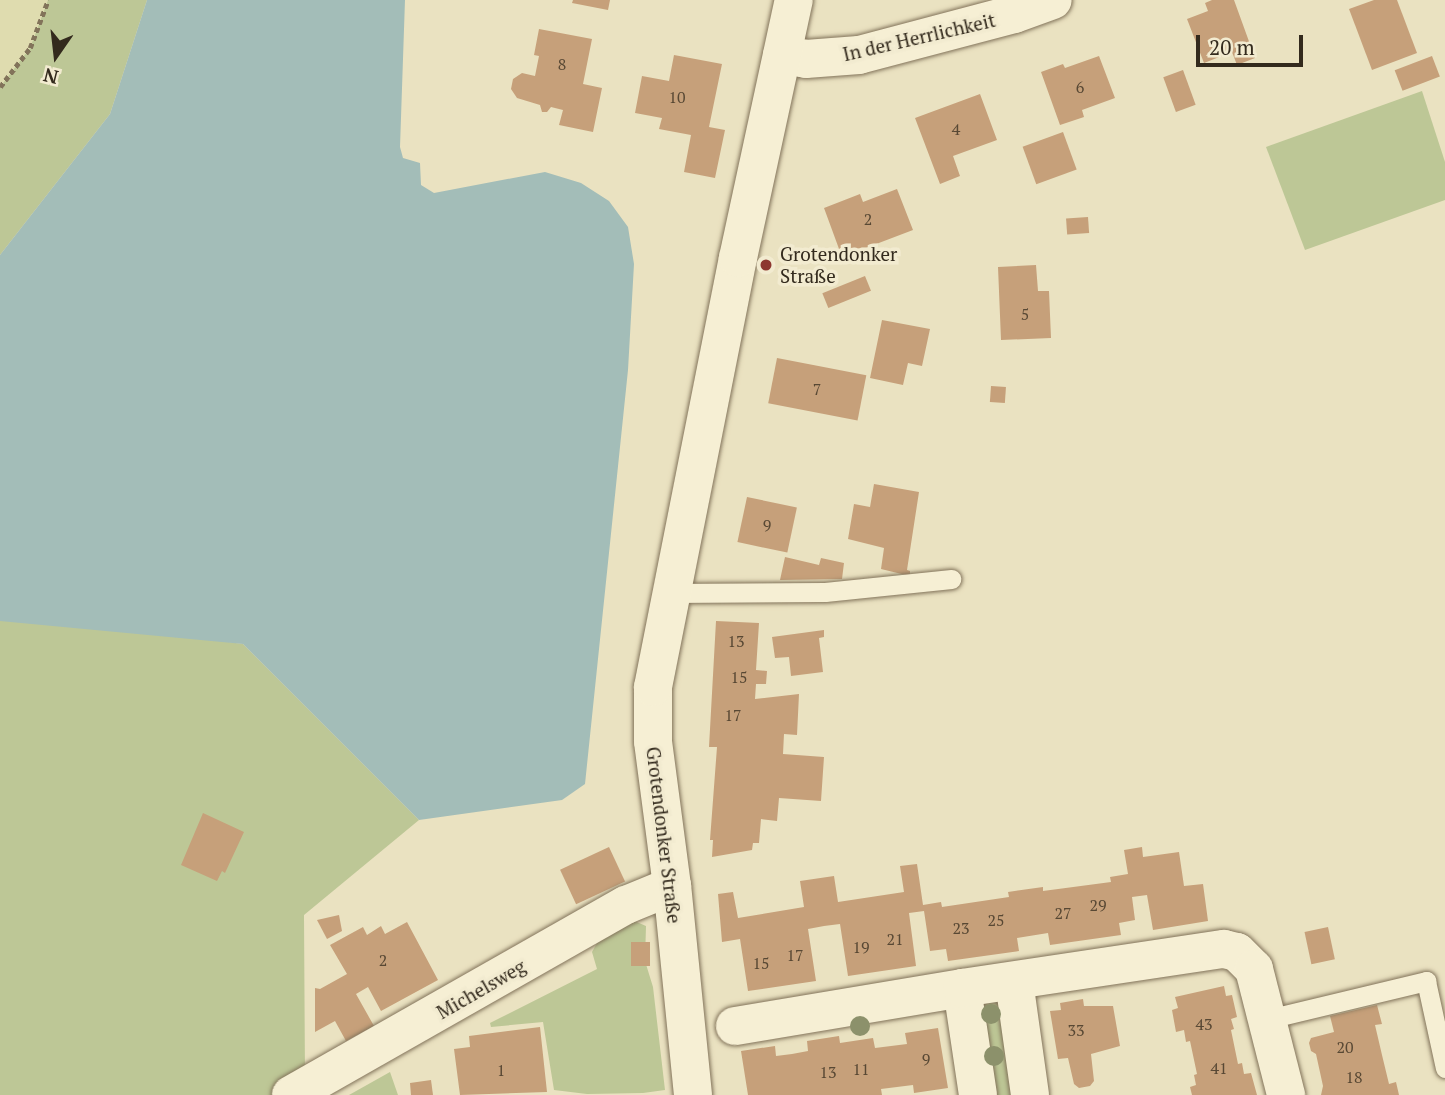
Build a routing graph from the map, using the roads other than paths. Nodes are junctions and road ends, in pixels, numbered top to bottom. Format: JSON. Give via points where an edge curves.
{"nodes":[{"id":1,"x":794,"y":0,"type":"edge"},
{"id":2,"x":1053,"y":0,"type":"edge"},
{"id":3,"x":782,"y":55,"type":"junction"},
{"id":4,"x":951,"y":579,"type":"dead end"},
{"id":5,"x":669,"y":593,"type":"junction"},
{"id":6,"x":672,"y":886,"type":"junction"},
{"id":7,"x":1014,"y":981,"type":"junction"},
{"id":8,"x":962,"y":988,"type":"junction"},
{"id":9,"x":1268,"y":1019,"type":"junction"},
{"id":10,"x":735,"y":1026,"type":"dead end"},
{"id":11,"x":1445,"y":1068,"type":"edge"},
{"id":12,"x":304,"y":1091,"type":"edge"},
{"id":13,"x":693,"y":1095,"type":"edge"},
{"id":14,"x":978,"y":1095,"type":"edge"},
{"id":15,"x":1030,"y":1095,"type":"edge"},
{"id":16,"x":1286,"y":1095,"type":"edge"}],
"edges":[{"from":1,"to":3,"type":"street","name":"Grotendonker Straße"},
{"from":2,"to":3,"type":"street","name":"In der Herrlichkeit","via":[[859,55],[806,59]]},
{"from":3,"to":5,"type":"street","name":"Grotendonker Straße"},
{"from":4,"to":5,"type":"lane","via":[[825,592]]},
{"from":5,"to":6,"type":"street","name":"Grotendonker Straße","via":[[651,712]]},
{"from":6,"to":12,"type":"street","name":"Michelsweg","via":[[626,905]]},
{"from":6,"to":13,"type":"street","name":"Grotendonker Straße"},
{"from":7,"to":8,"type":"street"},
{"from":7,"to":9,"type":"street","via":[[1224,949],[1237,952],[1254,968]]},
{"from":7,"to":15,"type":"street"},
{"from":8,"to":10,"type":"street"},
{"from":8,"to":14,"type":"street"},
{"from":9,"to":11,"type":"lane","via":[[1426,981]]},
{"from":9,"to":16,"type":"street"}]}
